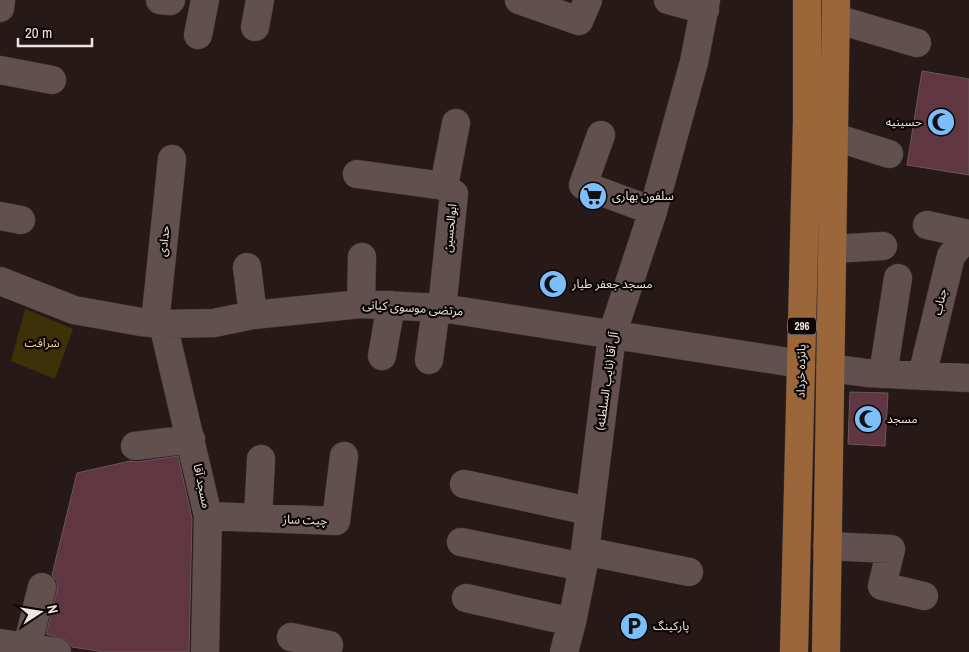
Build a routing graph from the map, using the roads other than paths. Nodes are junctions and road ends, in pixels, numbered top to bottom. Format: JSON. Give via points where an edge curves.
{"nodes":[{"id":1,"x":1,"y":0,"type":"edge"},
{"id":2,"x":160,"y":0,"type":"edge"},
{"id":3,"x":171,"y":0,"type":"edge"},
{"id":4,"x":205,"y":0,"type":"edge"},
{"id":5,"x":260,"y":0,"type":"edge"},
{"id":6,"x":519,"y":0,"type":"edge"},
{"id":7,"x":588,"y":0,"type":"edge"},
{"id":8,"x":668,"y":0,"type":"edge"},
{"id":9,"x":807,"y":0,"type":"edge"},
{"id":10,"x":705,"y":5,"type":"edge"},
{"id":11,"x":0,"y":8,"type":"edge"},
{"id":12,"x":836,"y":10,"type":"edge"},
{"id":13,"x":255,"y":27,"type":"dead end"},
{"id":14,"x":198,"y":35,"type":"dead end"},
{"id":15,"x":917,"y":43,"type":"dead end"},
{"id":16,"x":0,"y":70,"type":"edge"},
{"id":17,"x":52,"y":80,"type":"dead end"},
{"id":18,"x":456,"y":123,"type":"dead end"},
{"id":19,"x":601,"y":135,"type":"dead end"},
{"id":20,"x":835,"y":137,"type":"junction"},
{"id":21,"x":890,"y":154,"type":"dead end"},
{"id":22,"x":172,"y":158,"type":"dead end"},
{"id":23,"x":357,"y":174,"type":"dead end"},
{"id":24,"x":444,"y":186,"type":"junction"},
{"id":25,"x":653,"y":211,"type":"junction"},
{"id":26,"x":927,"y":225,"type":"dead end"},
{"id":27,"x":969,"y":234,"type":"edge"},
{"id":28,"x":883,"y":246,"type":"dead end"},
{"id":29,"x":833,"y":248,"type":"junction"},
{"id":30,"x":362,"y":257,"type":"dead end"},
{"id":31,"x":247,"y":267,"type":"dead end"},
{"id":32,"x":898,"y":278,"type":"dead end"},
{"id":33,"x":0,"y":280,"type":"edge"},
{"id":34,"x":362,"y":304,"type":"junction"},
{"id":35,"x":391,"y":305,"type":"junction"},
{"id":36,"x":439,"y":308,"type":"junction"},
{"id":37,"x":253,"y":316,"type":"junction"},
{"id":38,"x":159,"y":324,"type":"junction"},
{"id":39,"x":612,"y":335,"type":"junction"},
{"id":40,"x":382,"y":356,"type":"dead end"},
{"id":41,"x":429,"y":360,"type":"dead end"},
{"id":42,"x":801,"y":364,"type":"junction"},
{"id":43,"x":830,"y":368,"type":"junction"},
{"id":44,"x":883,"y":374,"type":"junction"},
{"id":45,"x":922,"y":376,"type":"junction"},
{"id":46,"x":969,"y":378,"type":"edge"},
{"id":47,"x":191,"y":439,"type":"junction"},
{"id":48,"x":135,"y":446,"type":"dead end"},
{"id":49,"x":344,"y":456,"type":"dead end"},
{"id":50,"x":261,"y":459,"type":"dead end"},
{"id":51,"x":464,"y":484,"type":"dead end"},
{"id":52,"x":589,"y":511,"type":"junction"},
{"id":53,"x":208,"y":516,"type":"junction"},
{"id":54,"x":258,"y":518,"type":"junction"},
{"id":55,"x":461,"y":542,"type":"dead end"},
{"id":56,"x":826,"y":546,"type":"junction"},
{"id":57,"x":584,"y":559,"type":"junction"},
{"id":58,"x":689,"y":572,"type":"dead end"},
{"id":59,"x":42,"y":587,"type":"dead end"},
{"id":60,"x":924,"y":596,"type":"dead end"},
{"id":61,"x":466,"y":598,"type":"dead end"},
{"id":62,"x":572,"y":622,"type":"junction"},
{"id":63,"x":291,"y":636,"type":"edge"},
{"id":64,"x":0,"y":643,"type":"edge"},
{"id":65,"x":329,"y":644,"type":"dead end"},
{"id":66,"x":27,"y":647,"type":"junction"},
{"id":67,"x":57,"y":652,"type":"edge"},
{"id":68,"x":206,"y":652,"type":"edge"},
{"id":69,"x":564,"y":652,"type":"edge"},
{"id":70,"x":794,"y":652,"type":"edge"},
{"id":71,"x":826,"y":652,"type":"edge"}],
"edges":[{"from":1,"to":11,"type":"street"},
{"from":2,"to":3,"type":"street"},
{"from":4,"to":14,"type":"street"},
{"from":5,"to":13,"type":"street"},
{"from":6,"to":7,"type":"street","via":[[579,22]]},
{"from":8,"to":10,"type":"street"},
{"from":9,"to":42,"type":"main road","name":"پانزده خرداد","number":"296"},
{"from":10,"to":25,"type":"street","name":"آل آقا (نایب السلطنه)","via":[[694,62]]},
{"from":12,"to":15,"type":"street"},
{"from":12,"to":20,"type":"main road","number":"296"},
{"from":16,"to":17,"type":"street"},
{"from":18,"to":24,"type":"street","name":"ابوالحسین"},
{"from":19,"to":25,"type":"street","via":[[583,185]]},
{"from":20,"to":21,"type":"street"},
{"from":20,"to":29,"type":"main road","number":"296"},
{"from":22,"to":38,"type":"street","name":"حدادی"},
{"from":23,"to":24,"type":"street"},
{"from":24,"to":36,"type":"street","name":"ابوالحسین","via":[[454,194]]},
{"from":25,"to":39,"type":"street","name":"آل آقا (نایب السلطنه)"},
{"from":26,"to":27,"type":"street"},
{"from":27,"to":45,"type":"street","name":"جناب","via":[[951,256]]},
{"from":28,"to":29,"type":"street"},
{"from":29,"to":43,"type":"main road","number":"296"},
{"from":30,"to":34,"type":"street"},
{"from":31,"to":37,"type":"street"},
{"from":32,"to":44,"type":"street"},
{"from":33,"to":38,"type":"street","name":"مرتضی موسوی کیانی","via":[[74,310]]},
{"from":34,"to":35,"type":"street","name":"مرتضی موسوی کیانی"},
{"from":34,"to":37,"type":"street","name":"مرتضی موسوی کیانی"},
{"from":35,"to":36,"type":"street","name":"مرتضی موسوی کیانی"},
{"from":35,"to":40,"type":"street"},
{"from":36,"to":39,"type":"street","name":"مرتضی موسوی کیانی"},
{"from":36,"to":41,"type":"street"},
{"from":37,"to":38,"type":"street","name":"مرتضی موسوی کیانی","via":[[214,323]]},
{"from":38,"to":47,"type":"street","name":"مسجد آقا"},
{"from":39,"to":42,"type":"street","name":"مرتضی موسوی کیانی"},
{"from":39,"to":52,"type":"street","name":"آل آقا (نایب السلطنه)"},
{"from":42,"to":70,"type":"main road","name":"پانزده خرداد","number":"296"},
{"from":43,"to":44,"type":"street"},
{"from":43,"to":56,"type":"main road","number":"296"},
{"from":44,"to":45,"type":"street"},
{"from":45,"to":46,"type":"street"},
{"from":47,"to":48,"type":"street"},
{"from":47,"to":53,"type":"street","name":"مسجد آقا"},
{"from":49,"to":54,"type":"street","name":"چیت ساز","via":[[336,521]]},
{"from":50,"to":54,"type":"street"},
{"from":51,"to":52,"type":"street"},
{"from":52,"to":57,"type":"street","name":"آل آقا (نایب السلطنه)"},
{"from":53,"to":54,"type":"street","name":"چیت ساز"},
{"from":53,"to":68,"type":"street","name":"مسجد آقا"},
{"from":55,"to":57,"type":"street"},
{"from":56,"to":60,"type":"street","via":[[891,549],[882,586]]},
{"from":56,"to":71,"type":"main road","number":"296"},
{"from":57,"to":58,"type":"street"},
{"from":57,"to":62,"type":"street","name":"آل آقا (نایب السلطنه)"},
{"from":59,"to":66,"type":"street"},
{"from":61,"to":62,"type":"street"},
{"from":62,"to":69,"type":"street","name":"آل آقا (نایب السلطنه)"},
{"from":63,"to":65,"type":"street"},
{"from":64,"to":66,"type":"street"},
{"from":66,"to":67,"type":"street"}]}
